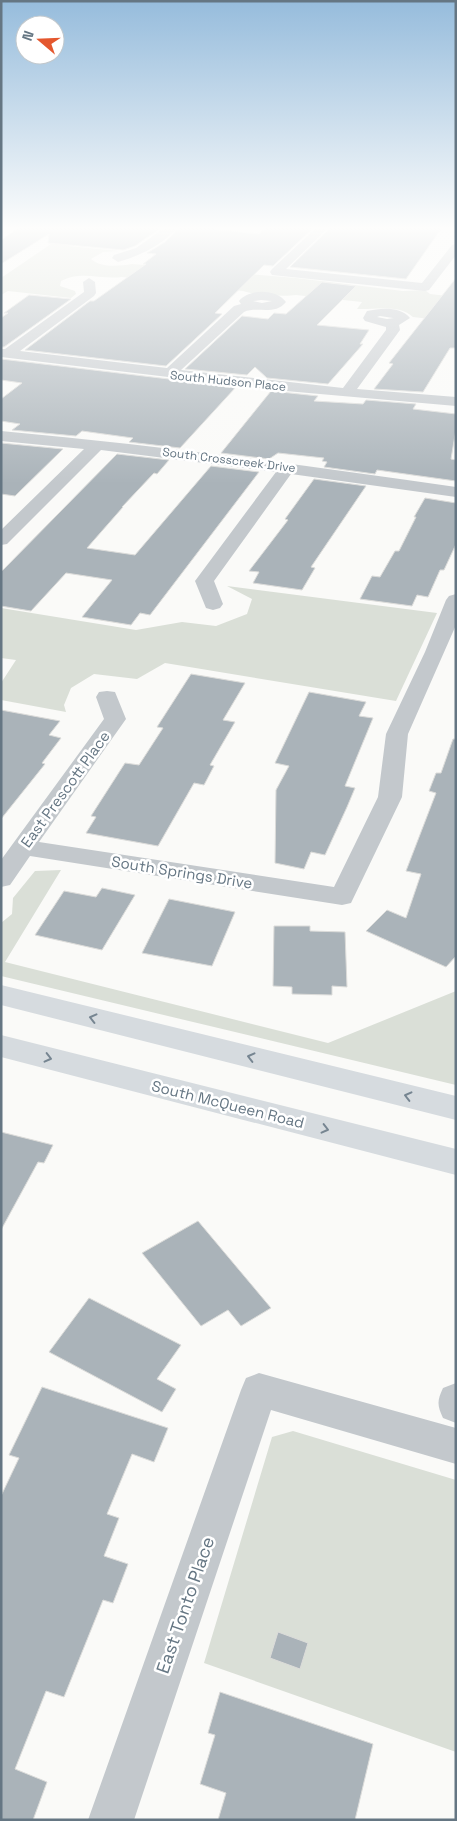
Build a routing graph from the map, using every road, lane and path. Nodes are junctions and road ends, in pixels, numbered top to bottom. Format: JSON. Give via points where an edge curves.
{"nodes":[{"id":1,"x":60,"y":314,"type":"edge"},
{"id":2,"x":235,"y":314,"type":"edge"},
{"id":3,"x":392,"y":323,"type":"dead end"},
{"id":4,"x":4,"y":354,"type":"edge"},
{"id":5,"x":169,"y":374,"type":"junction"},
{"id":6,"x":346,"y":393,"type":"junction"},
{"id":7,"x":456,"y":402,"type":"edge"},
{"id":8,"x":1,"y":436,"type":"edge"},
{"id":9,"x":98,"y":444,"type":"junction"},
{"id":10,"x":288,"y":467,"type":"junction"},
{"id":11,"x":456,"y":492,"type":"edge"},
{"id":12,"x":1,"y":540,"type":"edge"},
{"id":13,"x":456,"y":600,"type":"edge"},
{"id":14,"x":213,"y":604,"type":"dead end"},
{"id":15,"x":445,"y":652,"type":"edge"},
{"id":16,"x":456,"y":660,"type":"edge"},
{"id":17,"x":107,"y":697,"type":"dead end"},
{"id":18,"x":23,"y":847,"type":"junction"},
{"id":19,"x":1,"y":879,"type":"edge"},
{"id":20,"x":342,"y":897,"type":"joint"},
{"id":21,"x":1,"y":995,"type":"edge"},
{"id":22,"x":1,"y":1046,"type":"edge"},
{"id":23,"x":456,"y":1108,"type":"edge"},
{"id":24,"x":456,"y":1162,"type":"edge"},
{"id":25,"x":456,"y":1400,"type":"edge"},
{"id":26,"x":456,"y":1406,"type":"edge"},
{"id":27,"x":456,"y":1446,"type":"edge"},
{"id":28,"x":111,"y":1820,"type":"edge"}],
"edges":[{"from":1,"to":4,"type":"street"},
{"from":2,"to":5,"type":"street"},
{"from":3,"to":6,"type":"street","via":[[393,330]]},
{"from":4,"to":5,"type":"street","name":"South Hudson Place"},
{"from":5,"to":6,"type":"street","name":"South Hudson Place"},
{"from":6,"to":7,"type":"street","name":"South Hudson Place"},
{"from":8,"to":9,"type":"street","name":"South Crosscreek Drive"},
{"from":9,"to":10,"type":"street","name":"South Crosscreek Drive"},
{"from":9,"to":12,"type":"street"},
{"from":10,"to":11,"type":"street","name":"South Crosscreek Drive"},
{"from":10,"to":14,"type":"street","via":[[204,582]]},
{"from":13,"to":15,"type":"street"},
{"from":15,"to":16,"type":"street"},
{"from":15,"to":20,"type":"street","via":[[397,734],[390,797]]},
{"from":17,"to":18,"type":"street","name":"East Prescott Place","via":[[116,720]]},
{"from":18,"to":19,"type":"street","name":"East Prescott Place"},
{"from":18,"to":20,"type":"street","name":"South Springs Drive"},
{"from":23,"to":21,"type":"main road","one_way":true},
{"from":22,"to":24,"type":"main road","name":"South McQueen Road","one_way":true},
{"from":25,"to":26,"type":"street"},
{"from":27,"to":28,"type":"street","name":"East Tonto Place","via":[[259,1390]]}]}
